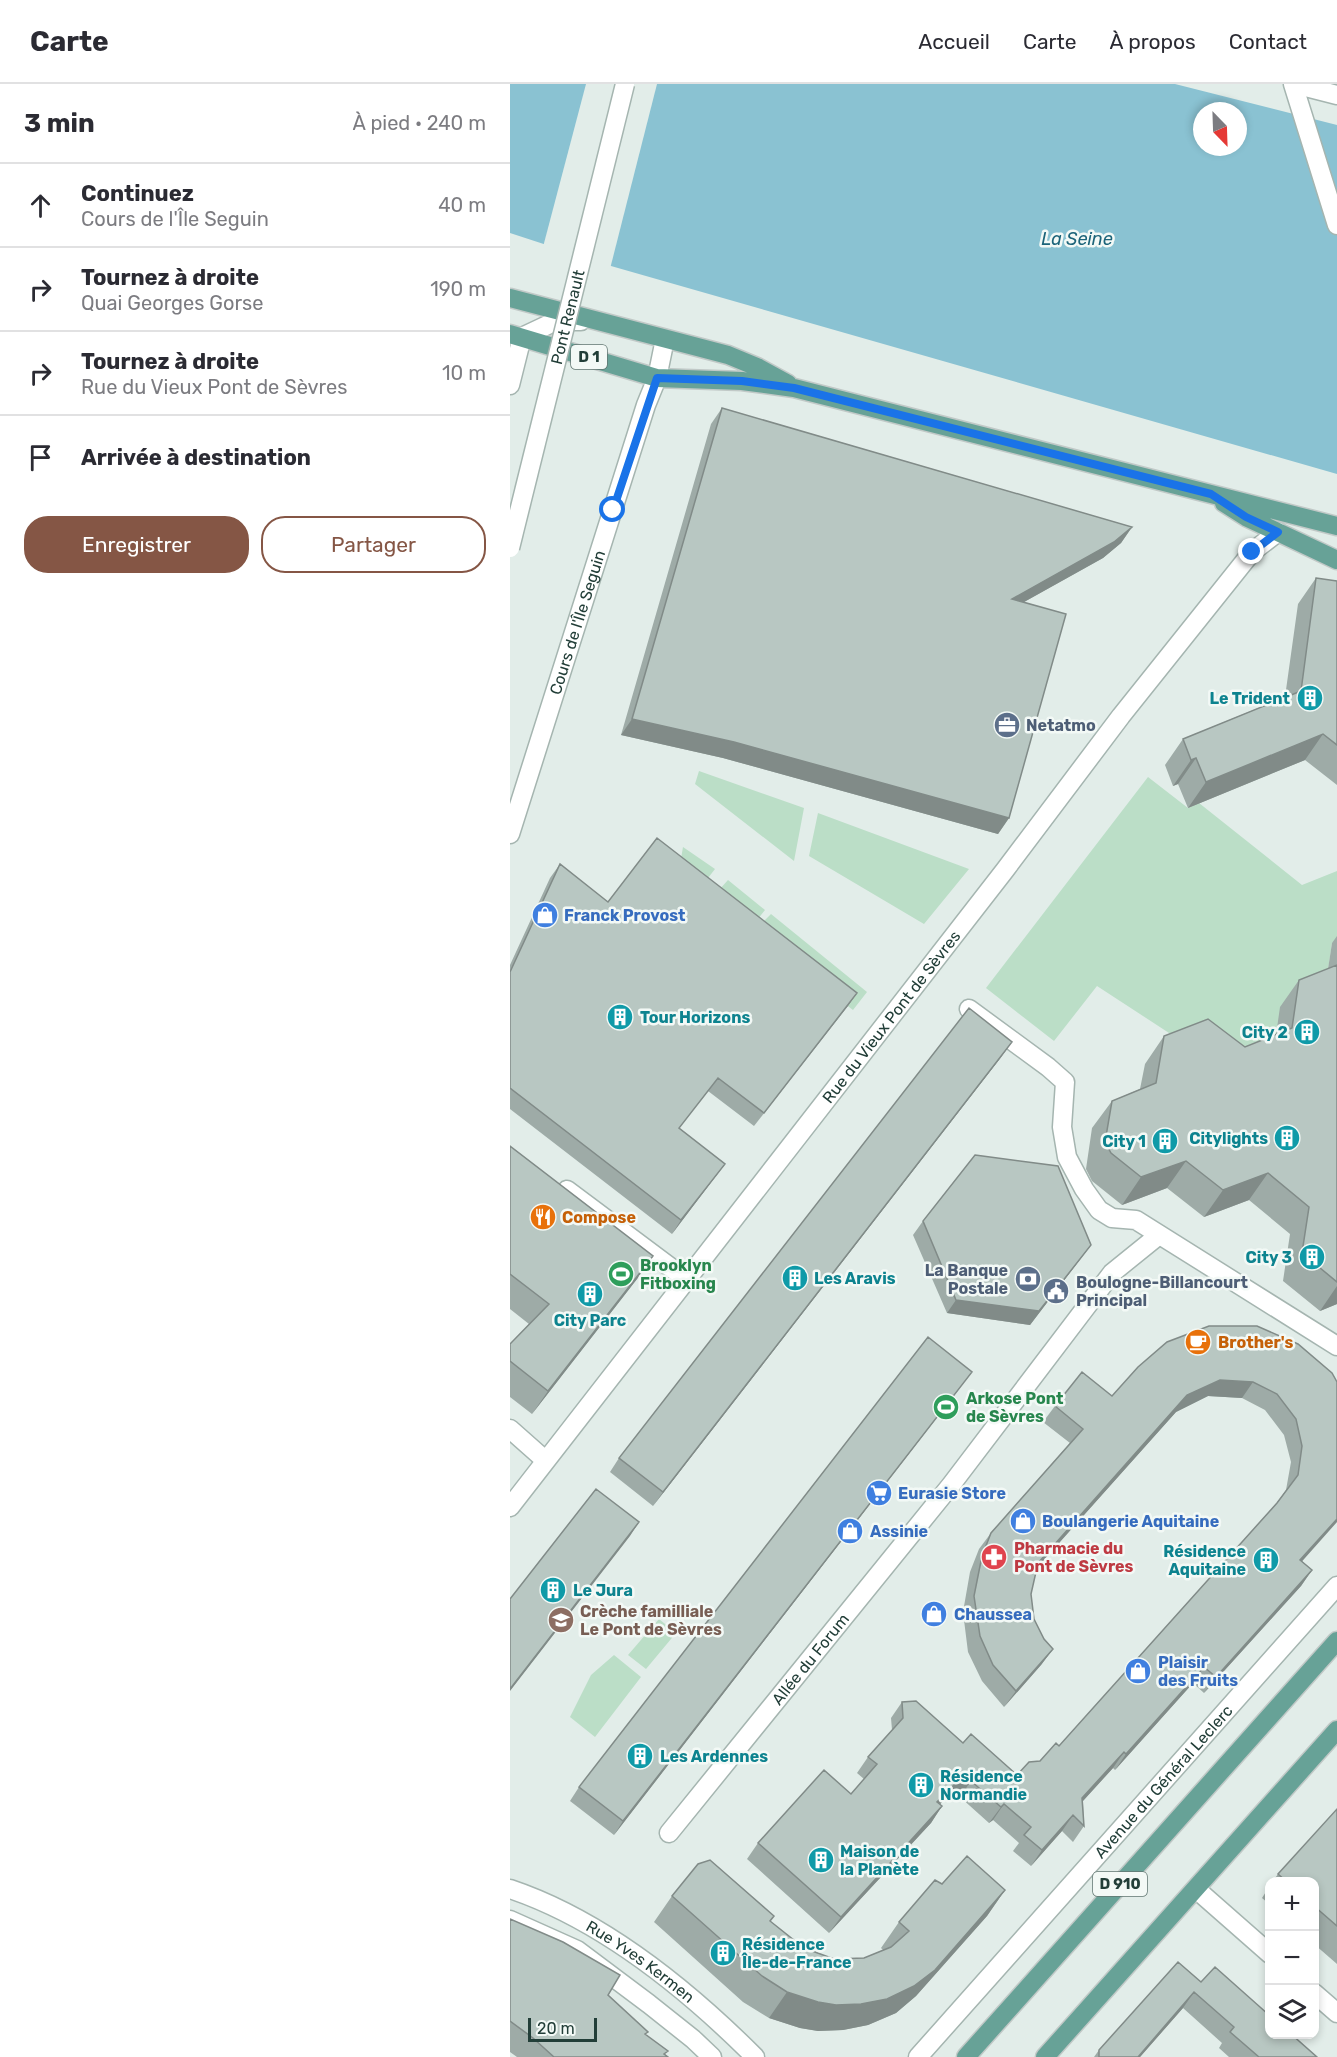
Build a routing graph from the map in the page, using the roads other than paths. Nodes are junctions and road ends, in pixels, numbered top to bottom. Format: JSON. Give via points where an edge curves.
{"nodes":[{"id":1,"x":625,"y":84,"type":"edge"},
{"id":2,"x":1293,"y":84,"type":"edge"},
{"id":3,"x":1337,"y":95,"type":"edge"},
{"id":4,"x":1337,"y":225,"type":"edge"},
{"id":5,"x":510,"y":298,"type":"edge"},
{"id":6,"x":595,"y":321,"type":"junction"},
{"id":7,"x":516,"y":335,"type":"edge"},
{"id":8,"x":665,"y":339,"type":"junction"},
{"id":9,"x":657,"y":378,"type":"junction"},
{"id":10,"x":510,"y":385,"type":"edge"},
{"id":11,"x":794,"y":388,"type":"junction"},
{"id":12,"x":1211,"y":494,"type":"junction"},
{"id":13,"x":1337,"y":526,"type":"edge"},
{"id":14,"x":1278,"y":532,"type":"junction"},
{"id":15,"x":510,"y":548,"type":"edge"},
{"id":16,"x":1337,"y":560,"type":"edge"},
{"id":17,"x":510,"y":834,"type":"edge"},
{"id":18,"x":969,"y":1009,"type":"edge"},
{"id":19,"x":557,"y":1183,"type":"edge"},
{"id":20,"x":1159,"y":1235,"type":"junction"},
{"id":21,"x":687,"y":1279,"type":"junction"},
{"id":22,"x":1337,"y":1346,"type":"edge"},
{"id":23,"x":510,"y":1429,"type":"edge"},
{"id":24,"x":545,"y":1460,"type":"junction"},
{"id":25,"x":510,"y":1507,"type":"edge"},
{"id":26,"x":1337,"y":1586,"type":"edge"},
{"id":27,"x":1337,"y":1641,"type":"edge"},
{"id":28,"x":1337,"y":1730,"type":"edge"},
{"id":29,"x":669,"y":1833,"type":"dead end"},
{"id":30,"x":510,"y":1889,"type":"edge"},
{"id":31,"x":1196,"y":1889,"type":"junction"},
{"id":32,"x":510,"y":1920,"type":"edge"},
{"id":33,"x":1265,"y":1950,"type":"edge"},
{"id":34,"x":1319,"y":1997,"type":"edge"},
{"id":35,"x":1337,"y":2013,"type":"edge"},
{"id":36,"x":712,"y":2057,"type":"edge"},
{"id":37,"x":755,"y":2057,"type":"edge"},
{"id":38,"x":918,"y":2057,"type":"edge"},
{"id":39,"x":966,"y":2057,"type":"edge"},
{"id":40,"x":1046,"y":2057,"type":"edge"}],
"edges":[{"from":1,"to":15,"type":"street","name":"Pont Renault","bridge":true},
{"from":2,"to":3,"type":"street"},
{"from":2,"to":4,"type":"street"},
{"from":5,"to":6,"type":"main road","number":"D 1"},
{"from":6,"to":7,"type":"street","via":[[556,321]]},
{"from":6,"to":8,"type":"main road","number":"D 1"},
{"from":7,"to":9,"type":"main road","number":"D 1"},
{"from":7,"to":10,"type":"street"},
{"from":8,"to":9,"type":"street","name":"Cours de l'Île Seguin"},
{"from":8,"to":11,"type":"main road","number":"D 1","via":[[728,355]]},
{"from":9,"to":11,"type":"main road","number":"D 1","via":[[742,381]]},
{"from":9,"to":17,"type":"street","name":"Cours de l'Île Seguin"},
{"from":11,"to":12,"type":"main road","number":"D 1"},
{"from":12,"to":13,"type":"main road","number":"D 1"},
{"from":12,"to":14,"type":"main road","number":"D 1"},
{"from":14,"to":16,"type":"main road","number":"D 1"},
{"from":14,"to":21,"type":"street","name":"Rue du Vieux Pont de Sèvres","via":[[1252,552],[1121,716]]},
{"from":18,"to":20,"type":"street","via":[[1065,1082],[1062,1127],[1067,1157],[1099,1210],[1112,1218],[1136,1220]]},
{"from":19,"to":21,"type":"street"},
{"from":20,"to":22,"type":"street"},
{"from":20,"to":29,"type":"street","name":"Allée du Forum","via":[[1112,1273],[951,1485]]},
{"from":21,"to":24,"type":"street","name":"Rue du Vieux Pont de Sèvres"},
{"from":23,"to":24,"type":"street"},
{"from":24,"to":25,"type":"street","name":"Rue du Vieux Pont de Sèvres"},
{"from":26,"to":38,"type":"street","name":"Avenue du Général Leclerc"},
{"from":27,"to":39,"type":"main road","number":"D 910"},
{"from":28,"to":31,"type":"main road"},
{"from":30,"to":37,"type":"street","name":"Rue Yves Kermen","via":[[538,1898],[591,1927],[665,1975]]},
{"from":31,"to":33,"type":"street"},
{"from":31,"to":40,"type":"main road"},
{"from":32,"to":36,"type":"street","name":"Rue Yves Kermen","via":[[577,1950],[650,2004]]},
{"from":34,"to":35,"type":"street"}]}
